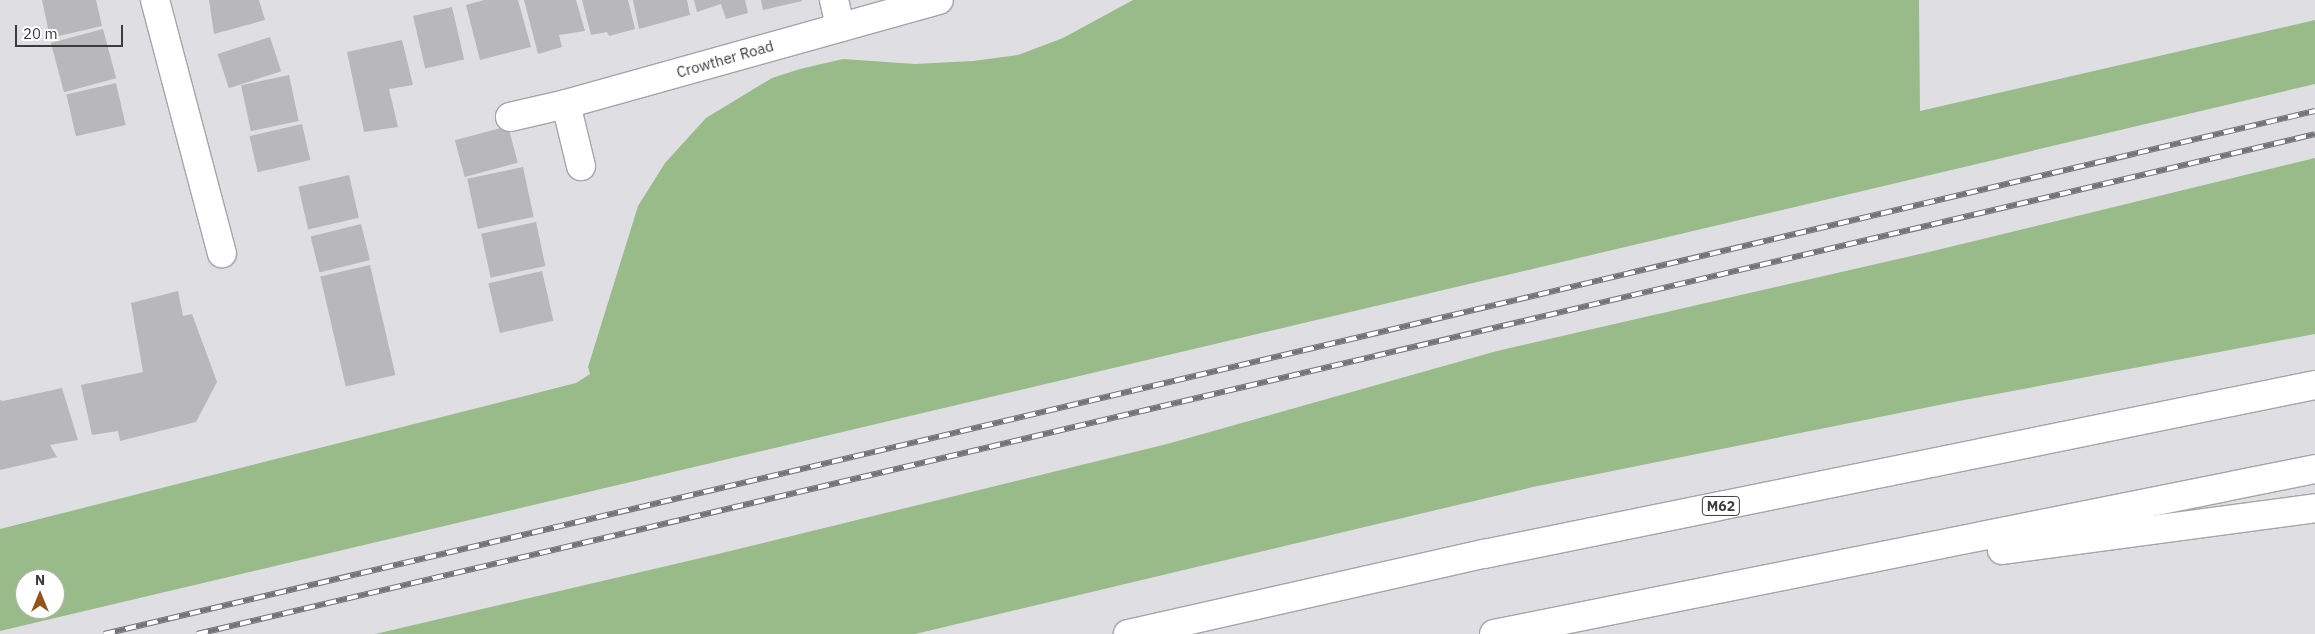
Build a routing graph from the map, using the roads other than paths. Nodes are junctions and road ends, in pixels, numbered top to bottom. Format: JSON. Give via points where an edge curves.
{"nodes":[{"id":1,"x":155,"y":0,"type":"edge"},
{"id":2,"x":834,"y":0,"type":"edge"},
{"id":3,"x":939,"y":0,"type":"edge"},
{"id":4,"x":840,"y":27,"type":"junction"},
{"id":5,"x":566,"y":104,"type":"junction"},
{"id":6,"x":510,"y":117,"type":"dead end"},
{"id":7,"x":581,"y":166,"type":"dead end"},
{"id":8,"x":222,"y":253,"type":"dead end"},
{"id":9,"x":2315,"y":385,"type":"edge"},
{"id":10,"x":2315,"y":469,"type":"edge"},
{"id":11,"x":2315,"y":508,"type":"edge"},
{"id":12,"x":1750,"y":584,"type":"junction"},
{"id":13,"x":1128,"y":634,"type":"edge"},
{"id":14,"x":1494,"y":634,"type":"edge"}],
"edges":[{"from":1,"to":8,"type":"main road"},
{"from":2,"to":4,"type":"main road"},
{"from":3,"to":4,"type":"main road","name":"Crowther Road"},
{"from":4,"to":5,"type":"main road","name":"Crowther Road"},
{"from":5,"to":6,"type":"main road","name":"Crowther Road"},
{"from":5,"to":7,"type":"main road"},
{"from":9,"to":13,"type":"main road","number":"M62","via":[[1484,554]]},
{"from":10,"to":12,"type":"main road"},
{"from":11,"to":12,"type":"main road"},
{"from":12,"to":14,"type":"main road"}]}
